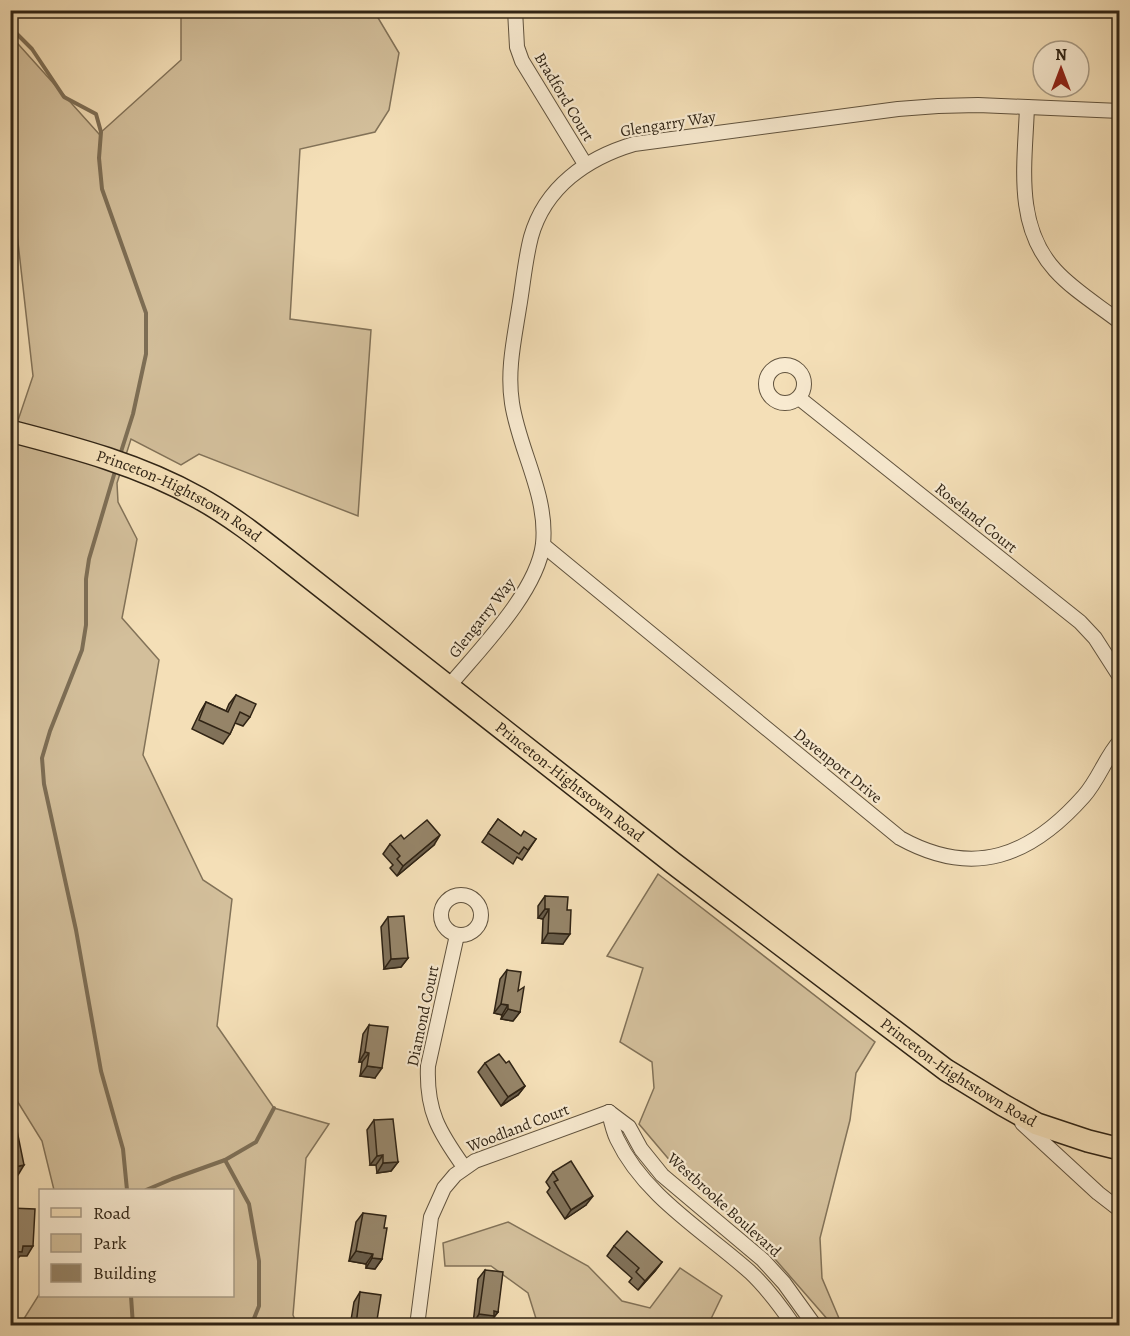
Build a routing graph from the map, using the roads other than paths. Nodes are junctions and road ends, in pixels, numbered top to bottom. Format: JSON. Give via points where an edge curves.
{"nodes":[{"id":1,"x":515,"y":10,"type":"edge"},
{"id":2,"x":1027,"y":107,"type":"junction"},
{"id":3,"x":1119,"y":111,"type":"edge"},
{"id":4,"x":585,"y":164,"type":"junction"},
{"id":5,"x":1119,"y":322,"type":"edge"},
{"id":6,"x":799,"y":398,"type":"dead end"},
{"id":7,"x":10,"y":431,"type":"edge"},
{"id":8,"x":543,"y":545,"type":"junction"},
{"id":9,"x":1119,"y":676,"type":"edge"},
{"id":10,"x":449,"y":686,"type":"junction"},
{"id":11,"x":1119,"y":741,"type":"edge"},
{"id":12,"x":457,"y":935,"type":"dead end"},
{"id":13,"x":1003,"y":1105,"type":"junction"},
{"id":14,"x":609,"y":1112,"type":"junction"},
{"id":15,"x":1119,"y":1149,"type":"edge"},
{"id":16,"x":464,"y":1167,"type":"junction"},
{"id":17,"x":1119,"y":1210,"type":"edge"},
{"id":18,"x":417,"y":1326,"type":"edge"},
{"id":19,"x":794,"y":1326,"type":"edge"},
{"id":20,"x":815,"y":1326,"type":"edge"}],
"edges":[{"from":1,"to":4,"type":"street","name":"Bradford Court","via":[[517,47],[522,61]]},
{"from":2,"to":3,"type":"street","name":"Glengarry Way"},
{"from":2,"to":4,"type":"street","name":"Glengarry Way","via":[[898,108],[634,144],[611,150]]},
{"from":2,"to":5,"type":"street","via":[[1024,195],[1033,235],[1054,269]]},
{"from":4,"to":8,"type":"street","name":"Glengarry Way","via":[[555,192],[535,227],[511,357],[512,401],[542,509]]},
{"from":6,"to":9,"type":"street","name":"Roseland Court","via":[[1080,622]]},
{"from":7,"to":10,"type":"main road","name":"Princeton-Hightstown Road","via":[[101,456],[189,493],[234,521]]},
{"from":8,"to":10,"type":"street","name":"Glengarry Way","via":[[538,566],[520,599]]},
{"from":8,"to":11,"type":"street","name":"Davenport Drive","via":[[900,838],[939,855],[958,859],[996,856],[1032,842],[1084,795]]},
{"from":10,"to":13,"type":"main road","name":"Princeton-Hightstown Road","via":[[830,983],[946,1070]]},
{"from":12,"to":16,"type":"street","name":"Diamond Court","via":[[427,1085],[434,1121]]},
{"from":13,"to":15,"type":"main road","name":"Princeton-Hightstown Road","via":[[1037,1124]]},
{"from":13,"to":17,"type":"street"},
{"from":14,"to":16,"type":"street","name":"Woodland Court"},
{"from":14,"to":19,"type":"street","name":"Westbrooke Boulevard","via":[[629,1161],[653,1189],[751,1273]]},
{"from":14,"to":20,"type":"street","name":"Westbrooke Boulevard","via":[[629,1127],[662,1175],[763,1260]]},
{"from":16,"to":18,"type":"street","name":"Woodland Court","via":[[444,1188],[431,1217]]}]}
